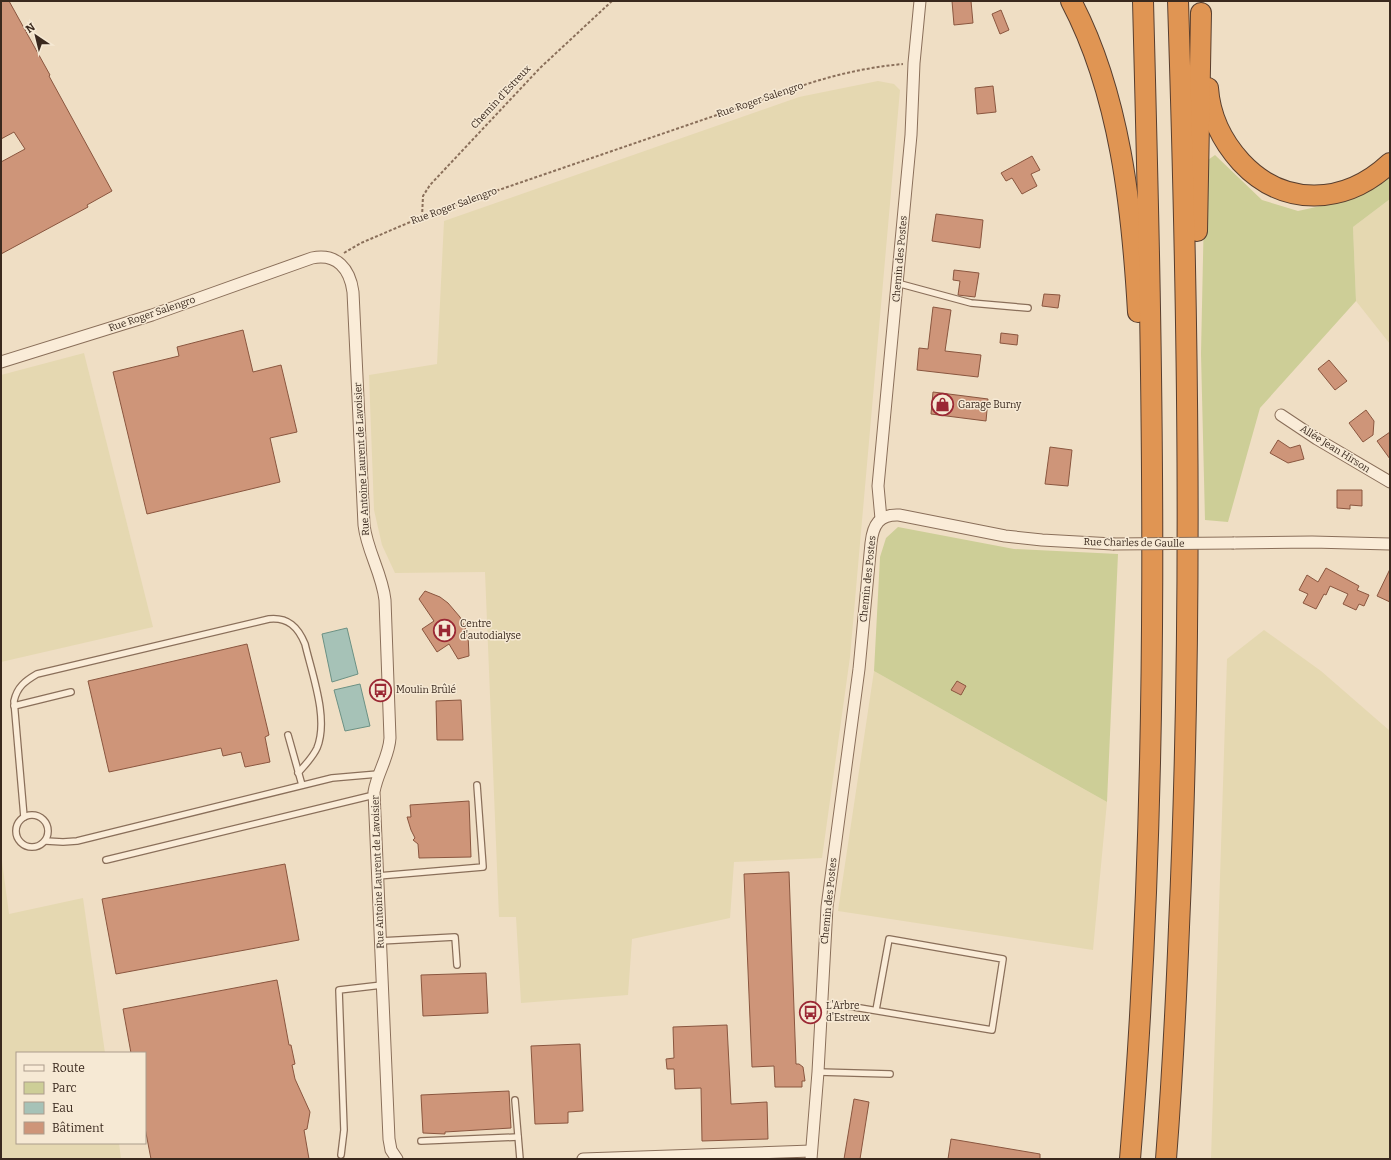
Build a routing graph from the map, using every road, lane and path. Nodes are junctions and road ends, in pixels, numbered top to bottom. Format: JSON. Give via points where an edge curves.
{"nodes":[{"id":1,"x":612,"y":1,"type":"edge"},
{"id":2,"x":920,"y":1,"type":"edge"},
{"id":3,"x":1071,"y":1,"type":"edge"},
{"id":4,"x":1143,"y":1,"type":"edge"},
{"id":5,"x":1178,"y":1,"type":"edge"},
{"id":6,"x":1201,"y":7,"type":"edge"},
{"id":7,"x":914,"y":64,"type":"junction"},
{"id":8,"x":1390,"y":163,"type":"edge"},
{"id":9,"x":422,"y":217,"type":"junction"},
{"id":10,"x":335,"y":259,"type":"junction"},
{"id":11,"x":897,"y":283,"type":"junction"},
{"id":12,"x":1028,"y":308,"type":"dead end"},
{"id":13,"x":1,"y":362,"type":"edge"},
{"id":14,"x":1187,"y":385,"type":"junction"},
{"id":15,"x":1281,"y":415,"type":"dead end"},
{"id":16,"x":1390,"y":482,"type":"edge"},
{"id":17,"x":1153,"y":510,"type":"junction"},
{"id":18,"x":881,"y":519,"type":"junction"},
{"id":19,"x":1390,"y":544,"type":"edge"},
{"id":20,"x":71,"y":692,"type":"dead end"},
{"id":21,"x":14,"y":706,"type":"junction"},
{"id":22,"x":288,"y":735,"type":"dead end"},
{"id":23,"x":298,"y":773,"type":"junction"},
{"id":24,"x":378,"y":774,"type":"junction"},
{"id":25,"x":477,"y":785,"type":"dead end"},
{"id":26,"x":302,"y":786,"type":"junction"},
{"id":27,"x":374,"y":795,"type":"junction"},
{"id":28,"x":24,"y":817,"type":"junction"},
{"id":29,"x":46,"y":841,"type":"junction"},
{"id":30,"x":106,"y":860,"type":"dead end"},
{"id":31,"x":378,"y":876,"type":"junction"},
{"id":32,"x":380,"y":941,"type":"junction"},
{"id":33,"x":457,"y":965,"type":"dead end"},
{"id":34,"x":382,"y":985,"type":"junction"},
{"id":35,"x":822,"y":1005,"type":"junction"},
{"id":36,"x":876,"y":1010,"type":"junction"},
{"id":37,"x":818,"y":1072,"type":"junction"},
{"id":38,"x":890,"y":1074,"type":"dead end"},
{"id":39,"x":515,"y":1100,"type":"dead end"},
{"id":40,"x":518,"y":1136,"type":"junction"},
{"id":41,"x":421,"y":1141,"type":"dead end"},
{"id":42,"x":341,"y":1155,"type":"dead end"},
{"id":43,"x":811,"y":1155,"type":"edge"},
{"id":44,"x":674,"y":1158,"type":"edge"},
{"id":45,"x":397,"y":1159,"type":"edge"},
{"id":46,"x":520,"y":1159,"type":"edge"},
{"id":47,"x":583,"y":1159,"type":"edge"},
{"id":48,"x":589,"y":1159,"type":"edge"},
{"id":49,"x":1130,"y":1159,"type":"edge"},
{"id":50,"x":1166,"y":1159,"type":"edge"}],
"edges":[{"from":1,"to":9,"type":"path","name":"Chemin d'Estreux","via":[[540,68],[430,185],[423,196]]},
{"from":2,"to":7,"type":"street","name":"Chemin des Postes"},
{"from":3,"to":17,"type":"highway","via":[[1100,70],[1125,180],[1134,256],[1143,442]]},
{"from":4,"to":17,"type":"highway","via":[[1150,249]]},
{"from":5,"to":14,"type":"highway"},
{"from":6,"to":8,"type":"highway","via":[[1208,94],[1216,123],[1229,148],[1258,178],[1290,193],[1322,195],[1356,186]]},
{"from":6,"to":14,"type":"highway","via":[[1196,332]]},
{"from":7,"to":9,"type":"path","name":"Rue Roger Salengro","via":[[877,66],[818,80]]},
{"from":7,"to":11,"type":"street","name":"Chemin des Postes","via":[[911,135]]},
{"from":9,"to":10,"type":"path","name":"Rue Roger Salengro","via":[[361,243]]},
{"from":10,"to":13,"type":"street","name":"Rue Roger Salengro","via":[[320,256],[299,262],[152,315]]},
{"from":10,"to":24,"type":"street","name":"Rue Antoine Laurent de Lavoisier","via":[[346,271],[352,286],[364,525],[366,540],[381,578],[385,600],[390,738],[388,752]]},
{"from":11,"to":12,"type":"lane","via":[[971,303]]},
{"from":11,"to":18,"type":"street","name":"Chemin des Postes","via":[[878,486]]},
{"from":14,"to":50,"type":"highway","via":[[1188,592],[1184,796],[1175,1021]]},
{"from":15,"to":16,"type":"street","name":"Allée Jean Hirson"},
{"from":17,"to":49,"type":"highway","via":[[1147,855],[1140,1028]]},
{"from":18,"to":19,"type":"street","name":"Rue Charles de Gaulle","bridge":true,"via":[[895,515],[906,516],[1005,536],[1048,541],[1113,544]]},
{"from":18,"to":35,"type":"street","name":"Chemin des Postes","via":[[874,529],[871,543],[858,675],[827,908]]},
{"from":20,"to":21,"type":"lane"},
{"from":21,"to":23,"type":"lane","via":[[15,696],[20,687],[37,674],[269,619],[280,619],[290,622],[295,627],[305,644],[322,720],[321,736],[316,749]]},
{"from":21,"to":28,"type":"lane"},
{"from":22,"to":23,"type":"lane"},
{"from":23,"to":26,"type":"lane"},
{"from":24,"to":26,"type":"lane","via":[[341,776]]},
{"from":24,"to":27,"type":"street","name":"Rue Antoine Laurent de Lavoisier"},
{"from":25,"to":31,"type":"lane","via":[[483,866]]},
{"from":26,"to":29,"type":"lane","via":[[77,841]]},
{"from":27,"to":30,"type":"lane"},
{"from":27,"to":31,"type":"street","name":"Rue Antoine Laurent de Lavoisier"},
{"from":28,"to":29,"type":"lane","via":[[36,815],[45,820],[49,832]]},
{"from":28,"to":29,"type":"lane","via":[[16,829],[16,836],[20,842],[33,848]]},
{"from":31,"to":32,"type":"street","name":"Rue Antoine Laurent de Lavoisier"},
{"from":32,"to":33,"type":"lane","via":[[455,937]]},
{"from":32,"to":34,"type":"street","name":"Rue Antoine Laurent de Lavoisier"},
{"from":34,"to":42,"type":"lane","via":[[339,990],[344,1130]]},
{"from":34,"to":45,"type":"street","name":"Rue Antoine Laurent de Lavoisier","via":[[389,1139],[391,1150]]},
{"from":35,"to":36,"type":"lane"},
{"from":35,"to":37,"type":"street","name":"Chemin des Postes"},
{"from":36,"to":36,"type":"lane","via":[[992,1030],[1003,959],[889,939]]},
{"from":37,"to":38,"type":"lane"},
{"from":37,"to":43,"type":"street","name":"Chemin des Postes"},
{"from":39,"to":40,"type":"lane"},
{"from":40,"to":41,"type":"lane"},
{"from":40,"to":46,"type":"lane"},
{"from":43,"to":44,"type":"street"},
{"from":44,"to":48,"type":"street"},
{"from":47,"to":48,"type":"street"}]}
